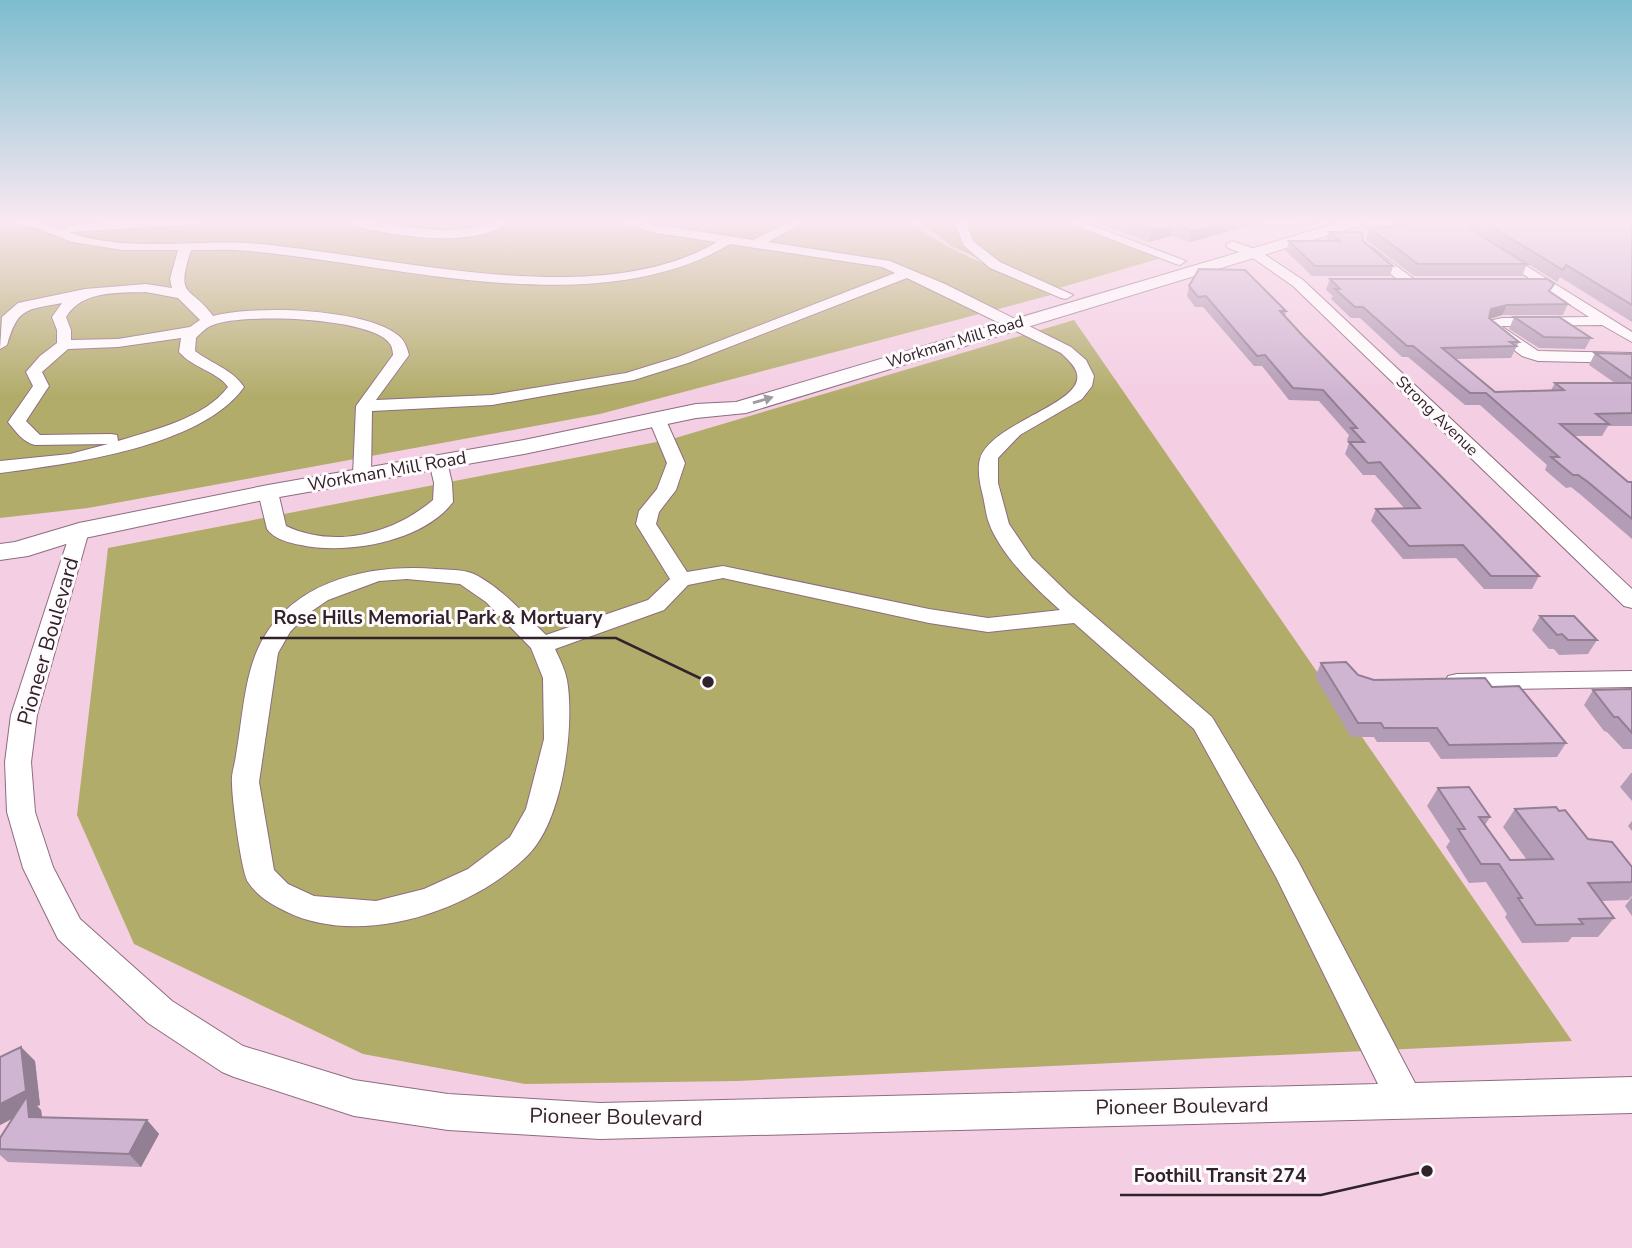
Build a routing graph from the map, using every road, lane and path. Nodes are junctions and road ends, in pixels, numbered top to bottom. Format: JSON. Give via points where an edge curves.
{"nodes":[{"id":1,"x":176,"y":279,"type":"edge"},
{"id":2,"x":537,"y":279,"type":"edge"},
{"id":3,"x":605,"y":279,"type":"edge"},
{"id":4,"x":893,"y":279,"type":"edge"},
{"id":5,"x":918,"y":279,"type":"edge"},
{"id":6,"x":1029,"y":279,"type":"edge"},
{"id":7,"x":1119,"y":279,"type":"edge"},
{"id":8,"x":1156,"y":279,"type":"edge"},
{"id":9,"x":1292,"y":279,"type":"edge"},
{"id":10,"x":1412,"y":279,"type":"edge"},
{"id":11,"x":1540,"y":279,"type":"edge"},
{"id":12,"x":1297,"y":283,"type":"junction"},
{"id":13,"x":1323,"y":283,"type":"dead end"},
{"id":14,"x":1385,"y":283,"type":"edge"},
{"id":15,"x":1519,"y":283,"type":"edge"},
{"id":16,"x":1546,"y":283,"type":"junction"},
{"id":17,"x":85,"y":293,"type":"junction"},
{"id":18,"x":180,"y":294,"type":"junction"},
{"id":19,"x":1066,"y":295,"type":"junction"},
{"id":20,"x":3,"y":302,"type":"dead end"},
{"id":21,"x":23,"y":306,"type":"junction"},
{"id":22,"x":1005,"y":320,"type":"junction"},
{"id":23,"x":1605,"y":321,"type":"junction"},
{"id":24,"x":203,"y":323,"type":"junction"},
{"id":25,"x":1632,"y":338,"type":"edge"},
{"id":26,"x":0,"y":345,"type":"edge"},
{"id":27,"x":64,"y":345,"type":"junction"},
{"id":28,"x":1632,"y":358,"type":"edge"},
{"id":29,"x":363,"y":406,"type":"junction"},
{"id":30,"x":658,"y":420,"type":"junction"},
{"id":31,"x":150,"y":436,"type":"junction"},
{"id":32,"x":438,"y":461,"type":"junction"},
{"id":33,"x":0,"y":467,"type":"edge"},
{"id":34,"x":362,"y":475,"type":"junction"},
{"id":35,"x":268,"y":492,"type":"junction"},
{"id":36,"x":79,"y":531,"type":"junction"},
{"id":37,"x":0,"y":532,"type":"edge"},
{"id":38,"x":368,"y":541,"type":"junction"},
{"id":39,"x":0,"y":552,"type":"edge"},
{"id":40,"x":376,"y":575,"type":"junction"},
{"id":41,"x":681,"y":580,"type":"junction"},
{"id":42,"x":1632,"y":601,"type":"edge"},
{"id":43,"x":1080,"y":615,"type":"junction"},
{"id":44,"x":542,"y":645,"type":"junction"},
{"id":45,"x":1632,"y":679,"type":"edge"},
{"id":46,"x":1437,"y":682,"type":"edge"},
{"id":47,"x":10,"y":792,"type":"edge"},
{"id":48,"x":1632,"y":1095,"type":"edge"},
{"id":49,"x":1405,"y":1101,"type":"junction"}],
"edges":[{"from":1,"to":18,"type":"street"},
{"from":2,"to":3,"type":"street"},
{"from":4,"to":29,"type":"street","via":[[628,377],[492,400]]},
{"from":5,"to":22,"type":"street"},
{"from":6,"to":19,"type":"street"},
{"from":7,"to":19,"type":"main road","name":"Workman Mill Road"},
{"from":8,"to":22,"type":"main road","name":"Workman Mill Road"},
{"from":9,"to":12,"type":"street","name":"Strong Avenue"},
{"from":10,"to":14,"type":"street","via":[[1417,283]]},
{"from":11,"to":16,"type":"street"},
{"from":12,"to":13,"type":"street"},
{"from":12,"to":42,"type":"street","name":"Strong Avenue"},
{"from":15,"to":16,"type":"street"},
{"from":16,"to":23,"type":"street"},
{"from":17,"to":18,"type":"street","via":[[146,288]]},
{"from":17,"to":21,"type":"street"},
{"from":17,"to":27,"type":"street","via":[[59,317]]},
{"from":18,"to":24,"type":"street"},
{"from":19,"to":22,"type":"main road","name":"Workman Mill Road"},
{"from":20,"to":21,"type":"street"},
{"from":21,"to":26,"type":"street","via":[[7,320]]},
{"from":22,"to":30,"type":"main road","name":"Workman Mill Road","via":[[738,408]]},
{"from":22,"to":43,"type":"street","via":[[1066,350],[1080,360],[1086,375],[1083,392],[1072,402],[1025,425],[989,458],[989,483],[999,524],[1024,562]]},
{"from":23,"to":25,"type":"street"},
{"from":23,"to":28,"type":"street","via":[[1502,321],[1493,327],[1538,356]]},
{"from":24,"to":27,"type":"street","via":[[118,343]]},
{"from":24,"to":29,"type":"street","via":[[242,316],[341,319],[373,327],[394,339],[401,355]]},
{"from":24,"to":31,"type":"street","via":[[189,336],[187,352],[229,377],[236,387],[233,396],[216,410]]},
{"from":27,"to":31,"type":"street","via":[[34,372],[41,386],[17,422],[35,440]]},
{"from":29,"to":34,"type":"street"},
{"from":30,"to":32,"type":"main road","name":"Workman Mill Road"},
{"from":30,"to":41,"type":"street","via":[[676,463],[646,524]]},
{"from":31,"to":33,"type":"street","via":[[71,459]]},
{"from":32,"to":34,"type":"main road","name":"Workman Mill Road"},
{"from":32,"to":38,"type":"street","via":[[443,502],[432,514],[404,529]]},
{"from":34,"to":35,"type":"main road","name":"Workman Mill Road"},
{"from":35,"to":36,"type":"main road","name":"Workman Mill Road"},
{"from":35,"to":38,"type":"street","via":[[277,529],[290,537],[330,543]]},
{"from":36,"to":37,"type":"main road","name":"Workman Mill Road"},
{"from":36,"to":39,"type":"main road","name":"Workman Mill Road"},
{"from":36,"to":47,"type":"street","name":"Pioneer Boulevard","via":[[24,715]]},
{"from":38,"to":40,"type":"street"},
{"from":40,"to":44,"type":"street","via":[[465,578],[494,597]]},
{"from":40,"to":44,"type":"street","via":[[320,595],[298,610],[266,653],[245,782],[260,876],[277,893],[311,909],[376,914],[429,900],[479,878],[520,845],[540,810],[557,739],[555,678]]},
{"from":41,"to":43,"type":"street","via":[[723,572],[988,625]]},
{"from":41,"to":44,"type":"street","via":[[656,605]]},
{"from":43,"to":49,"type":"street","via":[[1203,723],[1288,870]]},
{"from":45,"to":46,"type":"street"},
{"from":47,"to":49,"type":"street","name":"Pioneer Boulevard","via":[[38,868],[69,929],[160,1012],[234,1060],[354,1098],[448,1112],[600,1121]]},
{"from":48,"to":49,"type":"street","name":"Pioneer Boulevard"}]}
